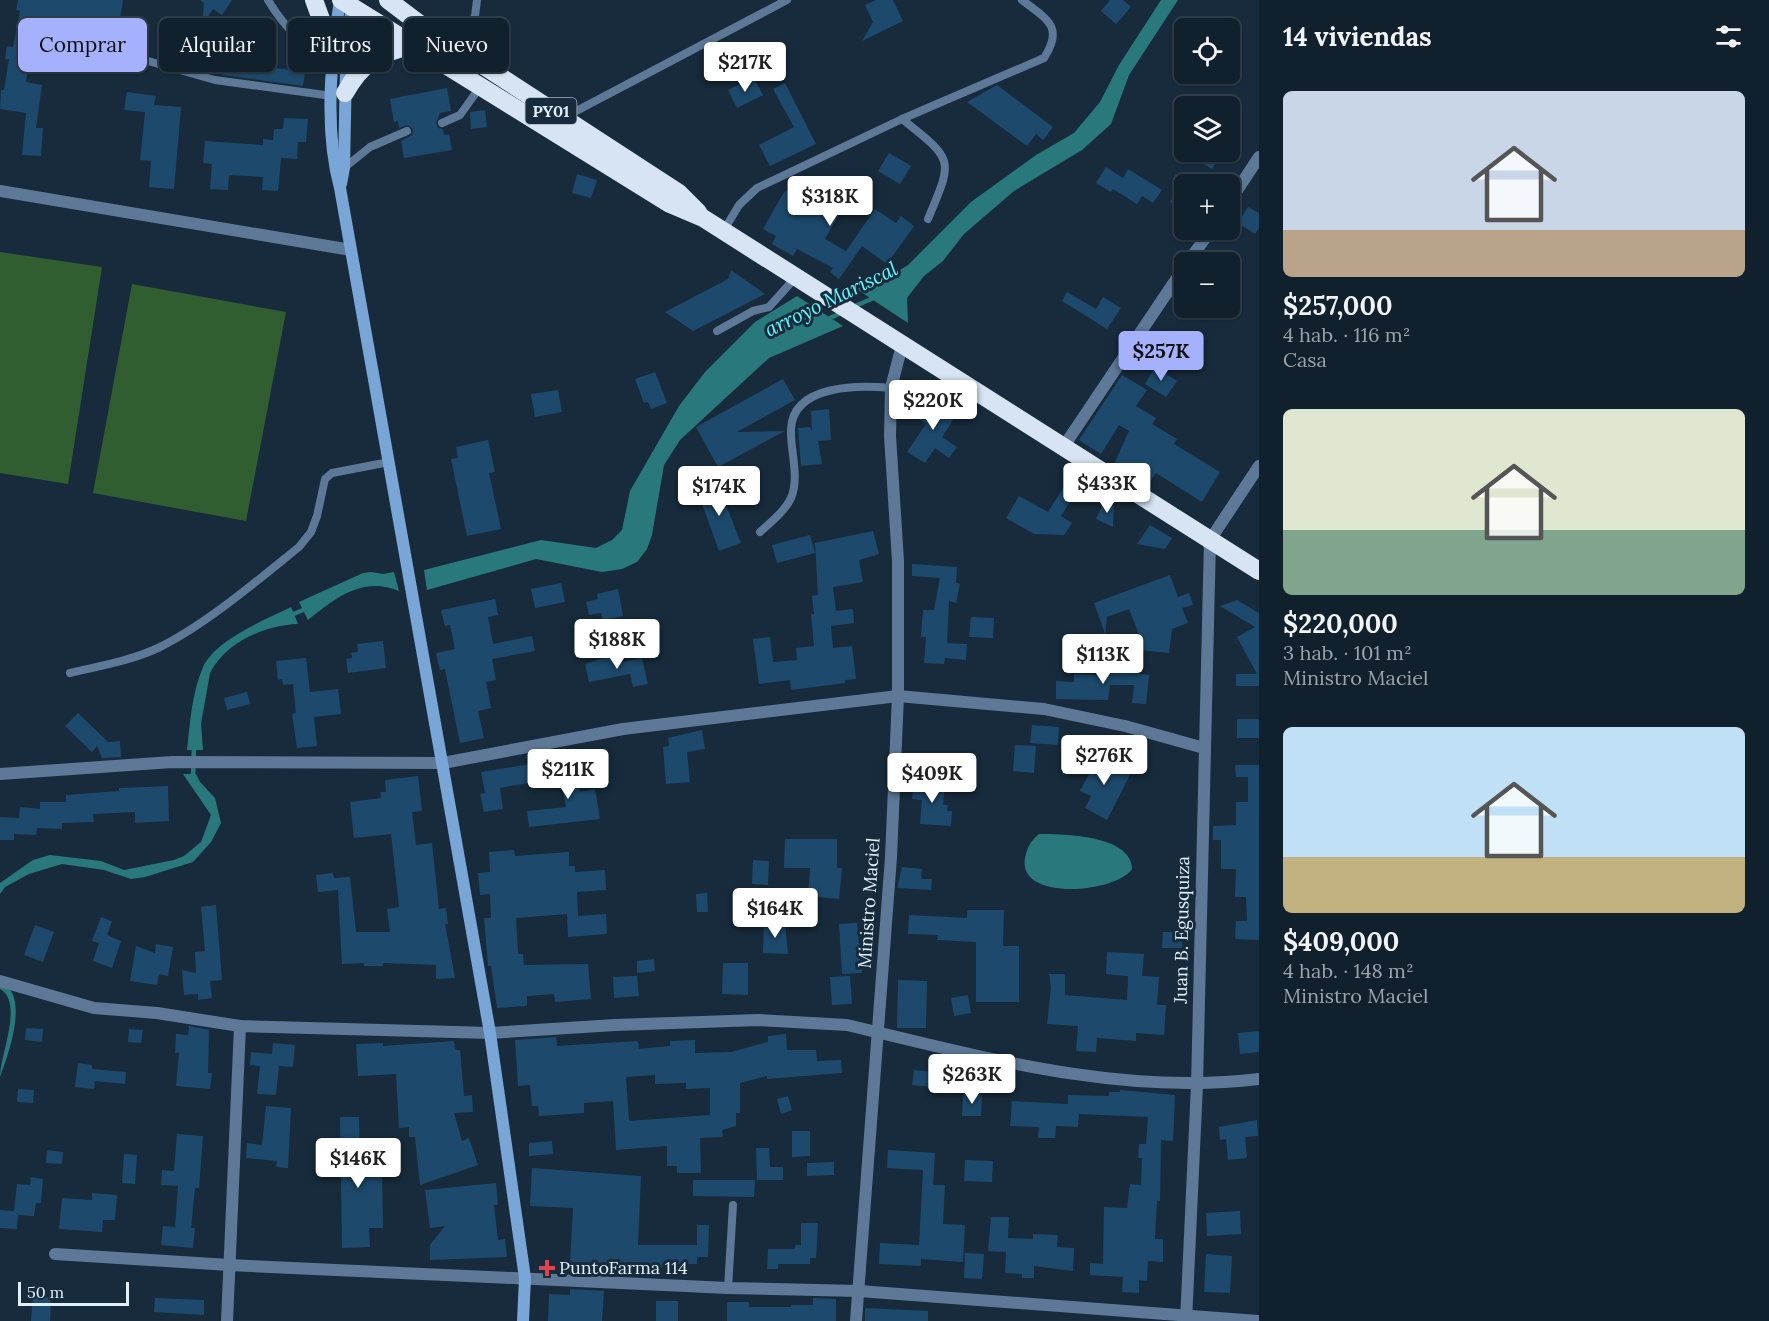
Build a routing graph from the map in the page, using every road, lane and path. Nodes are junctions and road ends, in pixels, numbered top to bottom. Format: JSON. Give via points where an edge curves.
{"nodes":[{"id":1,"x":268,"y":0,"type":"edge"},
{"id":2,"x":314,"y":0,"type":"edge"},
{"id":3,"x":477,"y":0,"type":"edge"},
{"id":4,"x":787,"y":0,"type":"edge"},
{"id":5,"x":1022,"y":0,"type":"edge"},
{"id":6,"x":346,"y":2,"type":"edge"},
{"id":7,"x":393,"y":2,"type":"edge"},
{"id":8,"x":320,"y":18,"type":"edge"},
{"id":9,"x":342,"y":18,"type":"edge"},
{"id":10,"x":415,"y":18,"type":"edge"},
{"id":11,"x":474,"y":18,"type":"edge"},
{"id":12,"x":288,"y":30,"type":"edge"},
{"id":13,"x":404,"y":40,"type":"edge"},
{"id":14,"x":404,"y":47,"type":"edge"},
{"id":15,"x":147,"y":61,"type":"edge"},
{"id":16,"x":334,"y":72,"type":"edge"},
{"id":17,"x":456,"y":72,"type":"edge"},
{"id":18,"x":492,"y":72,"type":"edge"},
{"id":19,"x":480,"y":87,"type":"junction"},
{"id":20,"x":338,"y":95,"type":"junction"},
{"id":21,"x":562,"y":118,"type":"junction"},
{"id":22,"x":902,"y":119,"type":"junction"},
{"id":23,"x":442,"y":123,"type":"dead end"},
{"id":24,"x":407,"y":131,"type":"dead end"},
{"id":25,"x":1259,"y":157,"type":"edge"},
{"id":26,"x":344,"y":168,"type":"junction"},
{"id":27,"x":1240,"y":186,"type":"edge"},
{"id":28,"x":340,"y":188,"type":"junction"},
{"id":29,"x":0,"y":191,"type":"edge"},
{"id":30,"x":704,"y":218,"type":"junction"},
{"id":31,"x":928,"y":219,"type":"dead end"},
{"id":32,"x":724,"y":230,"type":"junction"},
{"id":33,"x":351,"y":250,"type":"junction"},
{"id":34,"x":795,"y":278,"type":"junction"},
{"id":35,"x":1174,"y":282,"type":"edge"},
{"id":36,"x":717,"y":331,"type":"dead end"},
{"id":37,"x":898,"y":342,"type":"junction"},
{"id":38,"x":891,"y":388,"type":"junction"},
{"id":39,"x":1064,"y":446,"type":"junction"},
{"id":40,"x":388,"y":462,"type":"junction"},
{"id":41,"x":1259,"y":466,"type":"edge"},
{"id":42,"x":760,"y":532,"type":"dead end"},
{"id":43,"x":1210,"y":540,"type":"junction"},
{"id":44,"x":1259,"y":571,"type":"edge"},
{"id":45,"x":70,"y":673,"type":"dead end"},
{"id":46,"x":898,"y":696,"type":"junction"},
{"id":47,"x":1204,"y":747,"type":"junction"},
{"id":48,"x":443,"y":763,"type":"junction"},
{"id":49,"x":0,"y":774,"type":"edge"},
{"id":50,"x":0,"y":981,"type":"edge"},
{"id":51,"x":240,"y":1026,"type":"junction"},
{"id":52,"x":877,"y":1032,"type":"junction"},
{"id":53,"x":490,"y":1033,"type":"junction"},
{"id":54,"x":1259,"y":1079,"type":"edge"},
{"id":55,"x":1197,"y":1085,"type":"junction"},
{"id":56,"x":733,"y":1205,"type":"dead end"},
{"id":57,"x":55,"y":1254,"type":"dead end"},
{"id":58,"x":229,"y":1265,"type":"junction"},
{"id":59,"x":525,"y":1278,"type":"junction"},
{"id":60,"x":728,"y":1288,"type":"junction"},
{"id":61,"x":859,"y":1290,"type":"junction"},
{"id":62,"x":1186,"y":1318,"type":"edge"},
{"id":63,"x":227,"y":1321,"type":"edge"},
{"id":64,"x":523,"y":1321,"type":"edge"},
{"id":65,"x":856,"y":1321,"type":"edge"},
{"id":66,"x":1258,"y":1321,"type":"edge"}],
"edges":[{"from":1,"to":12,"type":"lane"},
{"from":2,"to":8,"type":"highway"},
{"from":3,"to":11,"type":"lane"},
{"from":4,"to":21,"type":"lane"},
{"from":5,"to":22,"type":"lane","via":[[1053,29],[1055,40],[1044,58]]},
{"from":6,"to":9,"type":"main road"},
{"from":6,"to":13,"type":"highway","number":"PY01"},
{"from":6,"to":20,"type":"main road"},
{"from":7,"to":10,"type":"highway","number":"PY01"},
{"from":14,"to":20,"type":"highway","via":[[364,64]]},
{"from":15,"to":20,"type":"lane","via":[[215,80]]},
{"from":16,"to":20,"type":"main road"},
{"from":17,"to":19,"type":"highway","number":"PY01"},
{"from":18,"to":21,"type":"highway","number":"PY01"},
{"from":19,"to":23,"type":"lane","via":[[460,115]]},
{"from":19,"to":30,"type":"highway","number":"PY01","via":[[670,204]]},
{"from":20,"to":26,"type":"main road"},
{"from":20,"to":28,"type":"main road","via":[[334,165]]},
{"from":21,"to":30,"type":"highway","number":"PY01","via":[[679,193]]},
{"from":22,"to":31,"type":"lane","via":[[945,159],[947,172]]},
{"from":22,"to":32,"type":"lane","via":[[757,188]]},
{"from":24,"to":26,"type":"lane","via":[[370,147]]},
{"from":25,"to":27,"type":"street"},
{"from":26,"to":28,"type":"main road"},
{"from":28,"to":33,"type":"main road"},
{"from":29,"to":33,"type":"street"},
{"from":30,"to":32,"type":"highway","number":"PY01"},
{"from":32,"to":34,"type":"highway","number":"PY01"},
{"from":33,"to":40,"type":"main road"},
{"from":34,"to":36,"type":"lane","via":[[769,307],[753,311]]},
{"from":34,"to":37,"type":"highway","number":"PY01"},
{"from":35,"to":39,"type":"street"},
{"from":37,"to":38,"type":"street","name":"Ministro Maciel"},
{"from":37,"to":39,"type":"highway","number":"PY01"},
{"from":38,"to":42,"type":"lane","via":[[845,387],[806,401],[795,413],[791,427],[792,496]]},
{"from":38,"to":46,"type":"street","name":"Ministro Maciel","via":[[898,561]]},
{"from":39,"to":43,"type":"highway","number":"PY01"},
{"from":40,"to":45,"type":"lane","via":[[332,473],[321,485],[317,516],[299,547],[199,622],[159,647],[129,659]]},
{"from":40,"to":48,"type":"main road"},
{"from":41,"to":43,"type":"street"},
{"from":43,"to":44,"type":"highway","number":"PY01"},
{"from":43,"to":47,"type":"street","name":"Juan B. Egusquiza"},
{"from":46,"to":47,"type":"street","via":[[1044,709]]},
{"from":46,"to":48,"type":"street","via":[[624,729]]},
{"from":46,"to":52,"type":"street","name":"Ministro Maciel","via":[[891,857]]},
{"from":47,"to":55,"type":"street","name":"Juan B. Egusquiza"},
{"from":48,"to":49,"type":"street","via":[[172,762]]},
{"from":48,"to":53,"type":"main road"},
{"from":50,"to":51,"type":"street","via":[[94,1008]]},
{"from":51,"to":53,"type":"street"},
{"from":51,"to":58,"type":"street"},
{"from":52,"to":53,"type":"street","via":[[818,1022],[759,1020]]},
{"from":52,"to":55,"type":"street","via":[[1028,1066],[1114,1080]]},
{"from":52,"to":61,"type":"street","name":"Ministro Maciel"},
{"from":53,"to":59,"type":"main road"},
{"from":54,"to":55,"type":"street"},
{"from":55,"to":62,"type":"street","name":"Juan B. Egusquiza"},
{"from":56,"to":60,"type":"lane"},
{"from":57,"to":58,"type":"street"},
{"from":58,"to":59,"type":"street"},
{"from":58,"to":63,"type":"street"},
{"from":59,"to":60,"type":"street"},
{"from":59,"to":64,"type":"main road"},
{"from":60,"to":61,"type":"street"},
{"from":61,"to":62,"type":"street"},
{"from":61,"to":65,"type":"street","name":"Ministro Maciel"},
{"from":62,"to":66,"type":"street"}]}
